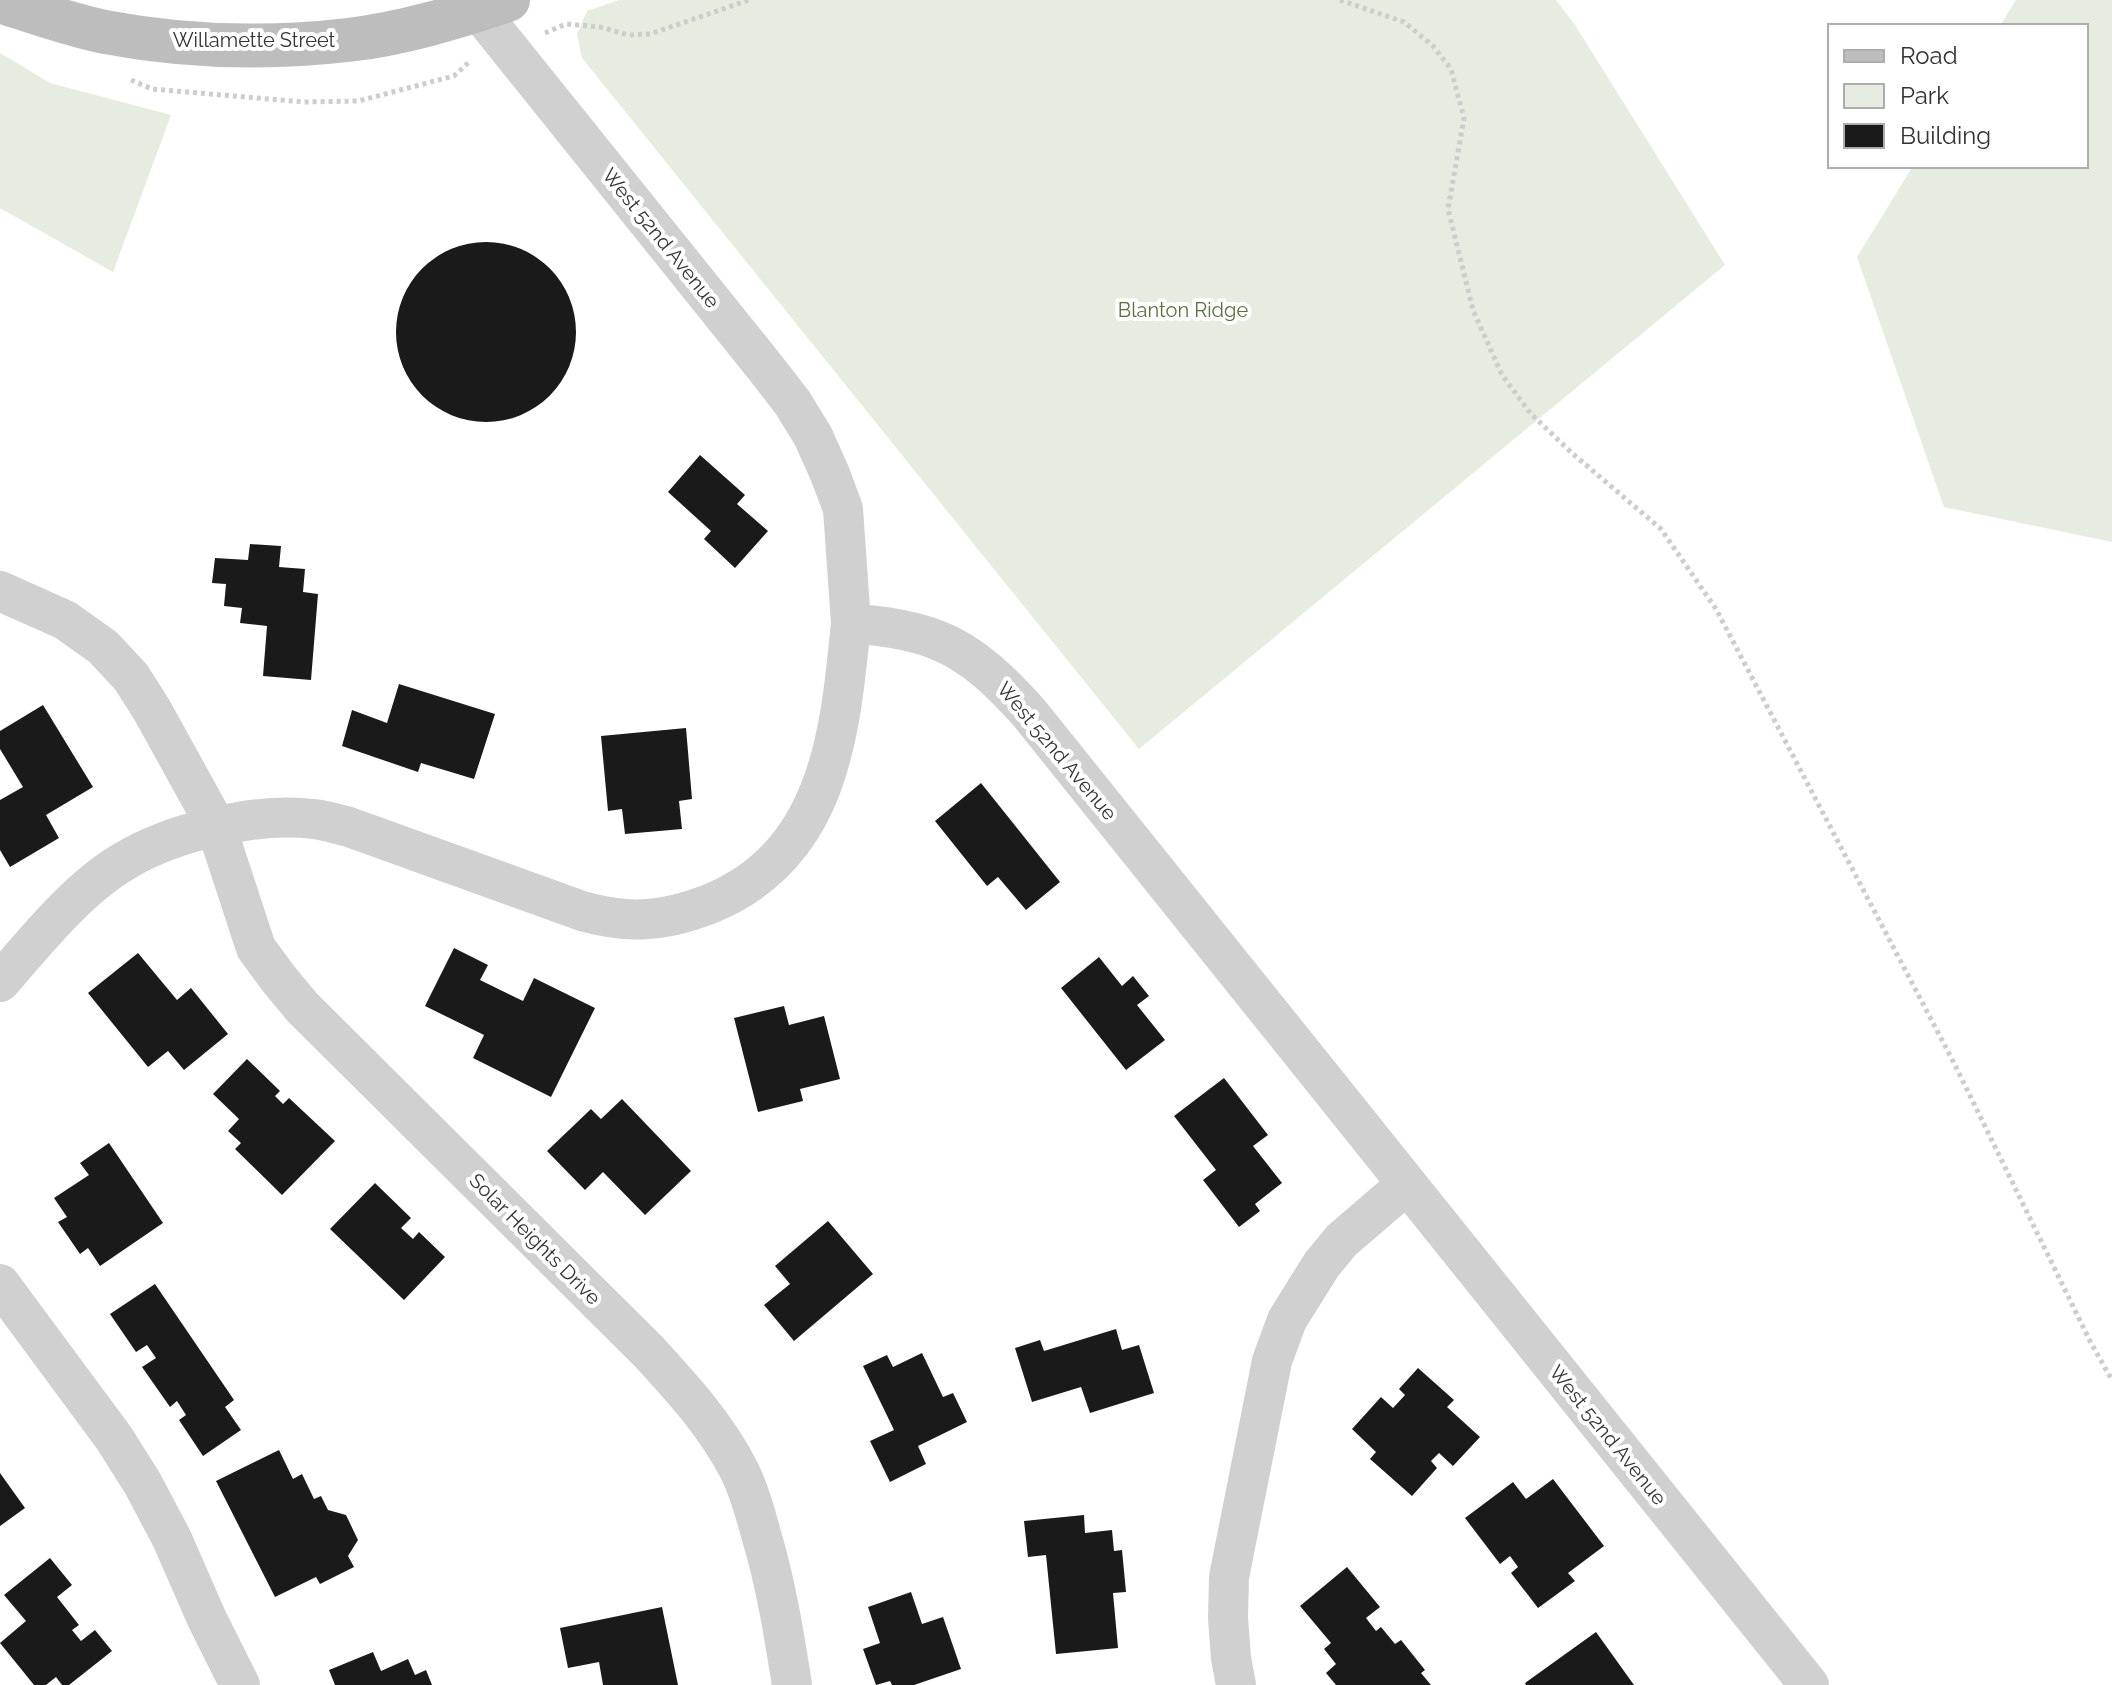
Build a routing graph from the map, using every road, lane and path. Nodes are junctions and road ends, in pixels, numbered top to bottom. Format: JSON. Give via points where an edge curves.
{"nodes":[{"id":1,"x":1340,"y":0,"type":"edge"},
{"id":2,"x":0,"y":1,"type":"edge"},
{"id":3,"x":493,"y":5,"type":"edge"},
{"id":4,"x":0,"y":591,"type":"edge"},
{"id":5,"x":851,"y":623,"type":"junction"},
{"id":6,"x":216,"y":826,"type":"junction"},
{"id":7,"x":0,"y":982,"type":"edge"},
{"id":8,"x":1406,"y":1185,"type":"junction"},
{"id":9,"x":0,"y":1284,"type":"edge"},
{"id":10,"x":2112,"y":1380,"type":"edge"},
{"id":11,"x":240,"y":1685,"type":"edge"},
{"id":12,"x":792,"y":1685,"type":"edge"},
{"id":13,"x":1236,"y":1685,"type":"edge"},
{"id":14,"x":1809,"y":1685,"type":"edge"}],
"edges":[{"from":1,"to":10,"type":"path","via":[[1404,22],[1451,69],[1464,118],[1448,209],[1473,310],[1502,375],[1531,414],[1661,529],[1716,609],[1954,1063]]},
{"from":2,"to":3,"type":"main road","name":"Willamette Street","via":[[103,32],[215,44],[349,40]]},
{"from":3,"to":5,"type":"street","name":"West 52nd Avenue","via":[[813,436],[843,509]]},
{"from":4,"to":6,"type":"street","name":"Solar Heights Drive","via":[[65,620],[103,647],[131,677]]},
{"from":5,"to":6,"type":"street","via":[[829,769],[799,833],[754,881],[728,897],[670,918],[607,918],[383,838],[312,819]]},
{"from":5,"to":8,"type":"street","name":"West 52nd Avenue","via":[[939,640],[1003,685]]},
{"from":6,"to":7,"type":"street","via":[[160,843],[122,862],[78,899]]},
{"from":6,"to":12,"type":"street","name":"Solar Heights Drive","via":[[256,948],[278,978],[649,1352],[718,1435],[753,1505],[780,1607]]},
{"from":8,"to":13,"type":"street","via":[[1322,1264],[1287,1320],[1272,1361],[1229,1577]]},
{"from":8,"to":14,"type":"street","name":"West 52nd Avenue"},
{"from":9,"to":11,"type":"street","via":[[143,1484]]}]}
